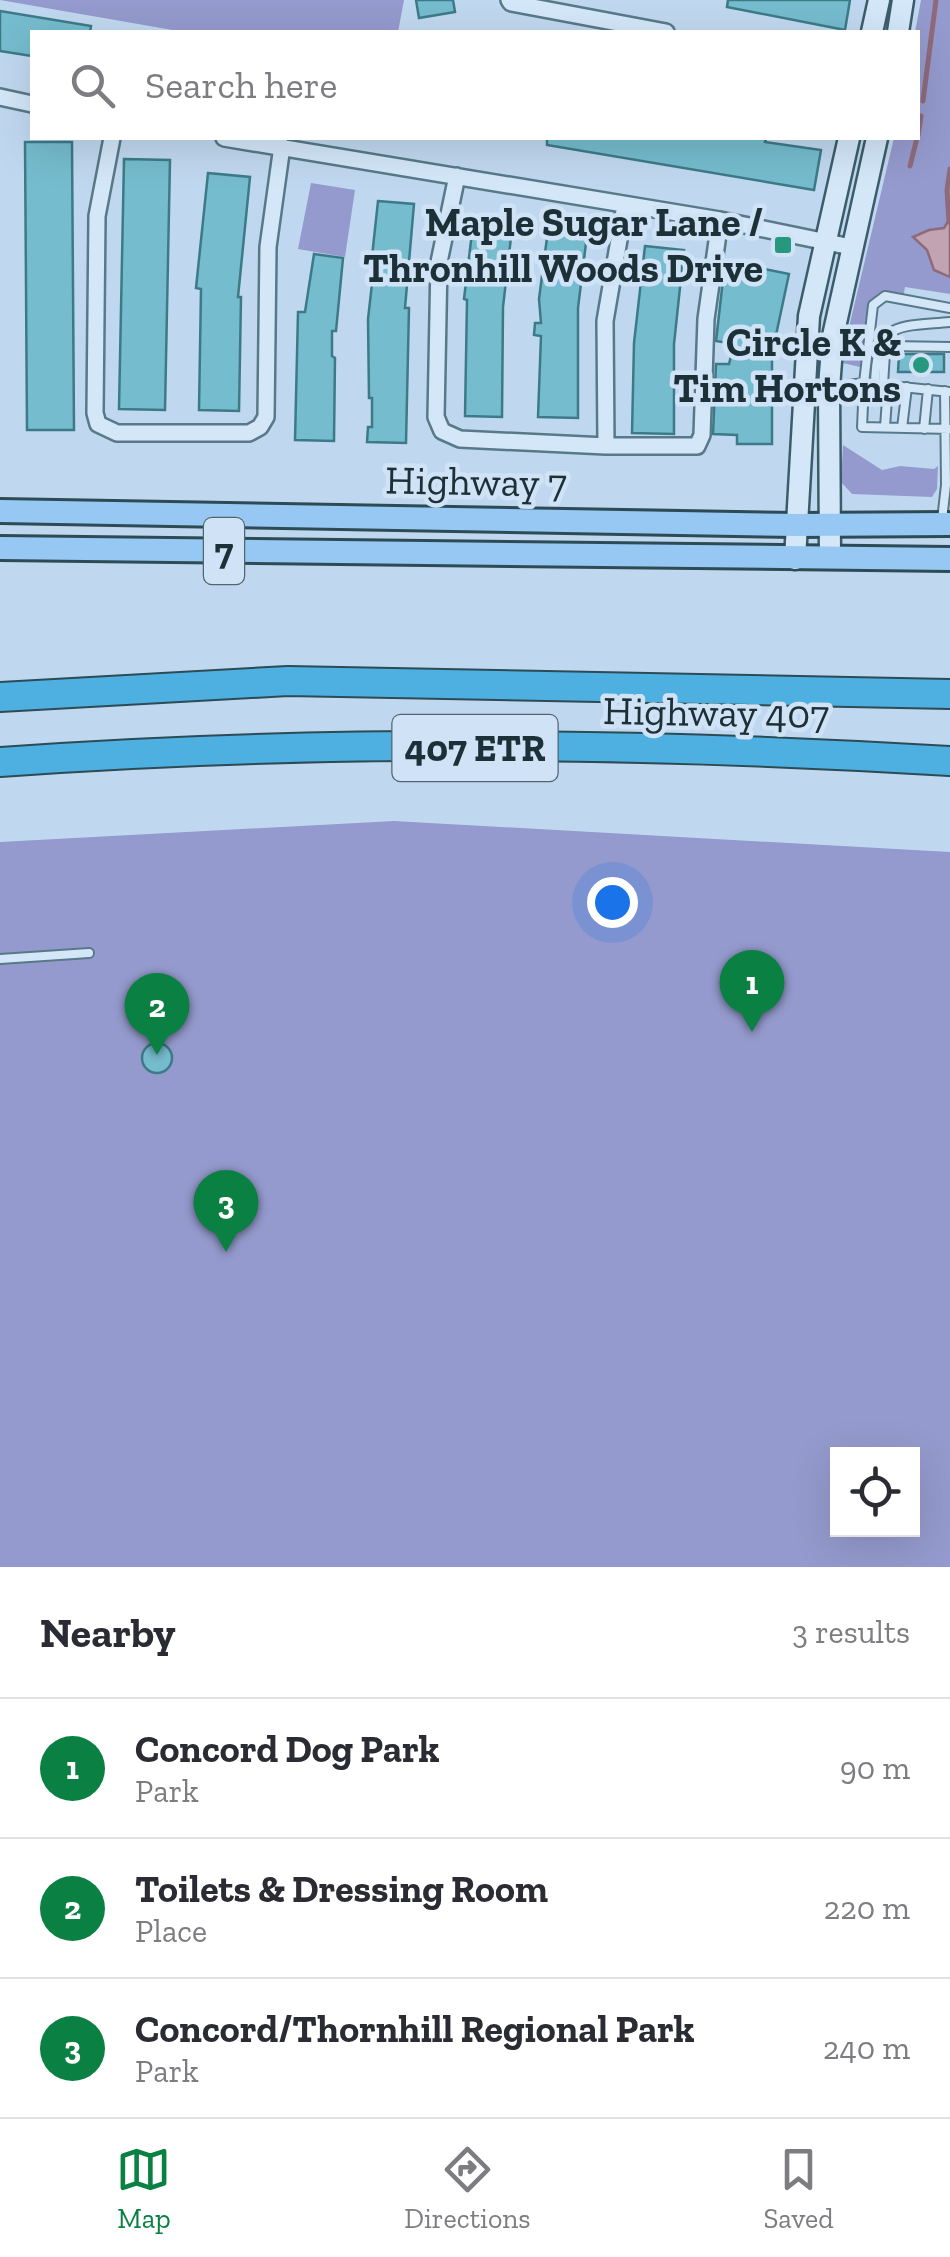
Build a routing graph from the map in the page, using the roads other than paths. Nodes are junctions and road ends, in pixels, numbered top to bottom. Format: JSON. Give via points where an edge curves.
{"nodes":[{"id":1,"x":509,"y":0,"type":"edge"},
{"id":2,"x":879,"y":0,"type":"edge"},
{"id":3,"x":904,"y":0,"type":"edge"},
{"id":4,"x":655,"y":30,"type":"edge"},
{"id":5,"x":872,"y":30,"type":"edge"},
{"id":6,"x":898,"y":30,"type":"edge"},
{"id":7,"x":0,"y":98,"type":"edge"},
{"id":8,"x":30,"y":104,"type":"edge"},
{"id":9,"x":112,"y":140,"type":"edge"},
{"id":10,"x":238,"y":140,"type":"edge"},
{"id":11,"x":849,"y":140,"type":"edge"},
{"id":12,"x":876,"y":140,"type":"edge"},
{"id":13,"x":282,"y":146,"type":"junction"},
{"id":14,"x":456,"y":176,"type":"junction"},
{"id":15,"x":625,"y":205,"type":"junction"},
{"id":16,"x":720,"y":220,"type":"junction"},
{"id":17,"x":826,"y":240,"type":"junction"},
{"id":18,"x":851,"y":247,"type":"junction"},
{"id":19,"x":950,"y":308,"type":"edge"},
{"id":20,"x":950,"y":322,"type":"edge"},
{"id":21,"x":950,"y":347,"type":"edge"},
{"id":22,"x":864,"y":383,"type":"junction"},
{"id":23,"x":882,"y":384,"type":"junction"},
{"id":24,"x":804,"y":386,"type":"junction"},
{"id":25,"x":829,"y":387,"type":"junction"},
{"id":26,"x":906,"y":387,"type":"junction"},
{"id":27,"x":928,"y":389,"type":"junction"},
{"id":28,"x":948,"y":391,"type":"edge"},
{"id":29,"x":884,"y":428,"type":"junction"},
{"id":30,"x":902,"y":428,"type":"junction"},
{"id":31,"x":924,"y":428,"type":"junction"},
{"id":32,"x":947,"y":429,"type":"edge"},
{"id":33,"x":606,"y":446,"type":"junction"},
{"id":34,"x":0,"y":511,"type":"edge"},
{"id":35,"x":946,"y":524,"type":"edge"},
{"id":36,"x":797,"y":525,"type":"junction"},
{"id":37,"x":827,"y":525,"type":"junction"},
{"id":38,"x":0,"y":548,"type":"edge"},
{"id":39,"x":830,"y":557,"type":"junction"},
{"id":40,"x":795,"y":558,"type":"junction"},
{"id":41,"x":950,"y":558,"type":"edge"},
{"id":42,"x":950,"y":694,"type":"edge"},
{"id":43,"x":0,"y":697,"type":"edge"},
{"id":44,"x":0,"y":762,"type":"edge"},
{"id":45,"x":950,"y":762,"type":"edge"},
{"id":46,"x":90,"y":953,"type":"dead end"},
{"id":47,"x":0,"y":959,"type":"edge"}],
"edges":[{"from":1,"to":4,"type":"street"},
{"from":2,"to":5,"type":"street"},
{"from":3,"to":6,"type":"street"},
{"from":7,"to":8,"type":"street"},
{"from":9,"to":13,"type":"street","via":[[96,216],[95,413],[98,424],[117,433],[249,434],[266,417],[268,247]]},
{"from":10,"to":13,"type":"street"},
{"from":11,"to":17,"type":"street"},
{"from":12,"to":18,"type":"street"},
{"from":13,"to":14,"type":"street"},
{"from":14,"to":15,"type":"street"},
{"from":14,"to":33,"type":"street","via":[[439,262],[436,417],[442,431],[460,439]]},
{"from":15,"to":16,"type":"street"},
{"from":15,"to":33,"type":"street","via":[[605,321]]},
{"from":16,"to":17,"type":"street"},
{"from":16,"to":33,"type":"street","via":[[698,446]]},
{"from":17,"to":18,"type":"street"},
{"from":17,"to":24,"type":"street","via":[[809,316]]},
{"from":18,"to":25,"type":"street"},
{"from":19,"to":22,"type":"lane","via":[[885,296],[872,304]]},
{"from":20,"to":23,"type":"lane","via":[[892,329],[881,340]]},
{"from":21,"to":23,"type":"lane","via":[[891,346],[884,353]]},
{"from":22,"to":23,"type":"lane"},
{"from":22,"to":25,"type":"lane"},
{"from":22,"to":29,"type":"lane","via":[[862,427]]},
{"from":23,"to":26,"type":"lane"},
{"from":23,"to":29,"type":"lane"},
{"from":24,"to":25,"type":"lane"},
{"from":24,"to":36,"type":"street"},
{"from":25,"to":37,"type":"street"},
{"from":26,"to":27,"type":"lane"},
{"from":26,"to":30,"type":"lane"},
{"from":27,"to":28,"type":"lane"},
{"from":27,"to":31,"type":"lane"},
{"from":28,"to":32,"type":"lane"},
{"from":29,"to":30,"type":"lane"},
{"from":30,"to":31,"type":"lane"},
{"from":31,"to":32,"type":"lane"},
{"from":32,"to":35,"type":"lane"},
{"from":34,"to":36,"type":"main road","name":"Highway 7","number":"7"},
{"from":35,"to":37,"type":"main road","name":"Highway 7","number":"7"},
{"from":36,"to":37,"type":"main road","name":"Highway 7","number":"7"},
{"from":36,"to":40,"type":"street"},
{"from":37,"to":39,"type":"street"},
{"from":38,"to":40,"type":"main road","name":"Highway 7","number":"7"},
{"from":39,"to":40,"type":"main road","name":"Highway 7","number":"7"},
{"from":39,"to":41,"type":"main road","name":"Highway 7","number":"7"},
{"from":42,"to":43,"type":"highway","name":"Highway 407","number":"407 ETR","via":[[288,681]]},
{"from":44,"to":45,"type":"highway","name":"Highway 407","number":"407 ETR","via":[[368,748],[750,749]]},
{"from":46,"to":47,"type":"lane"}]}
